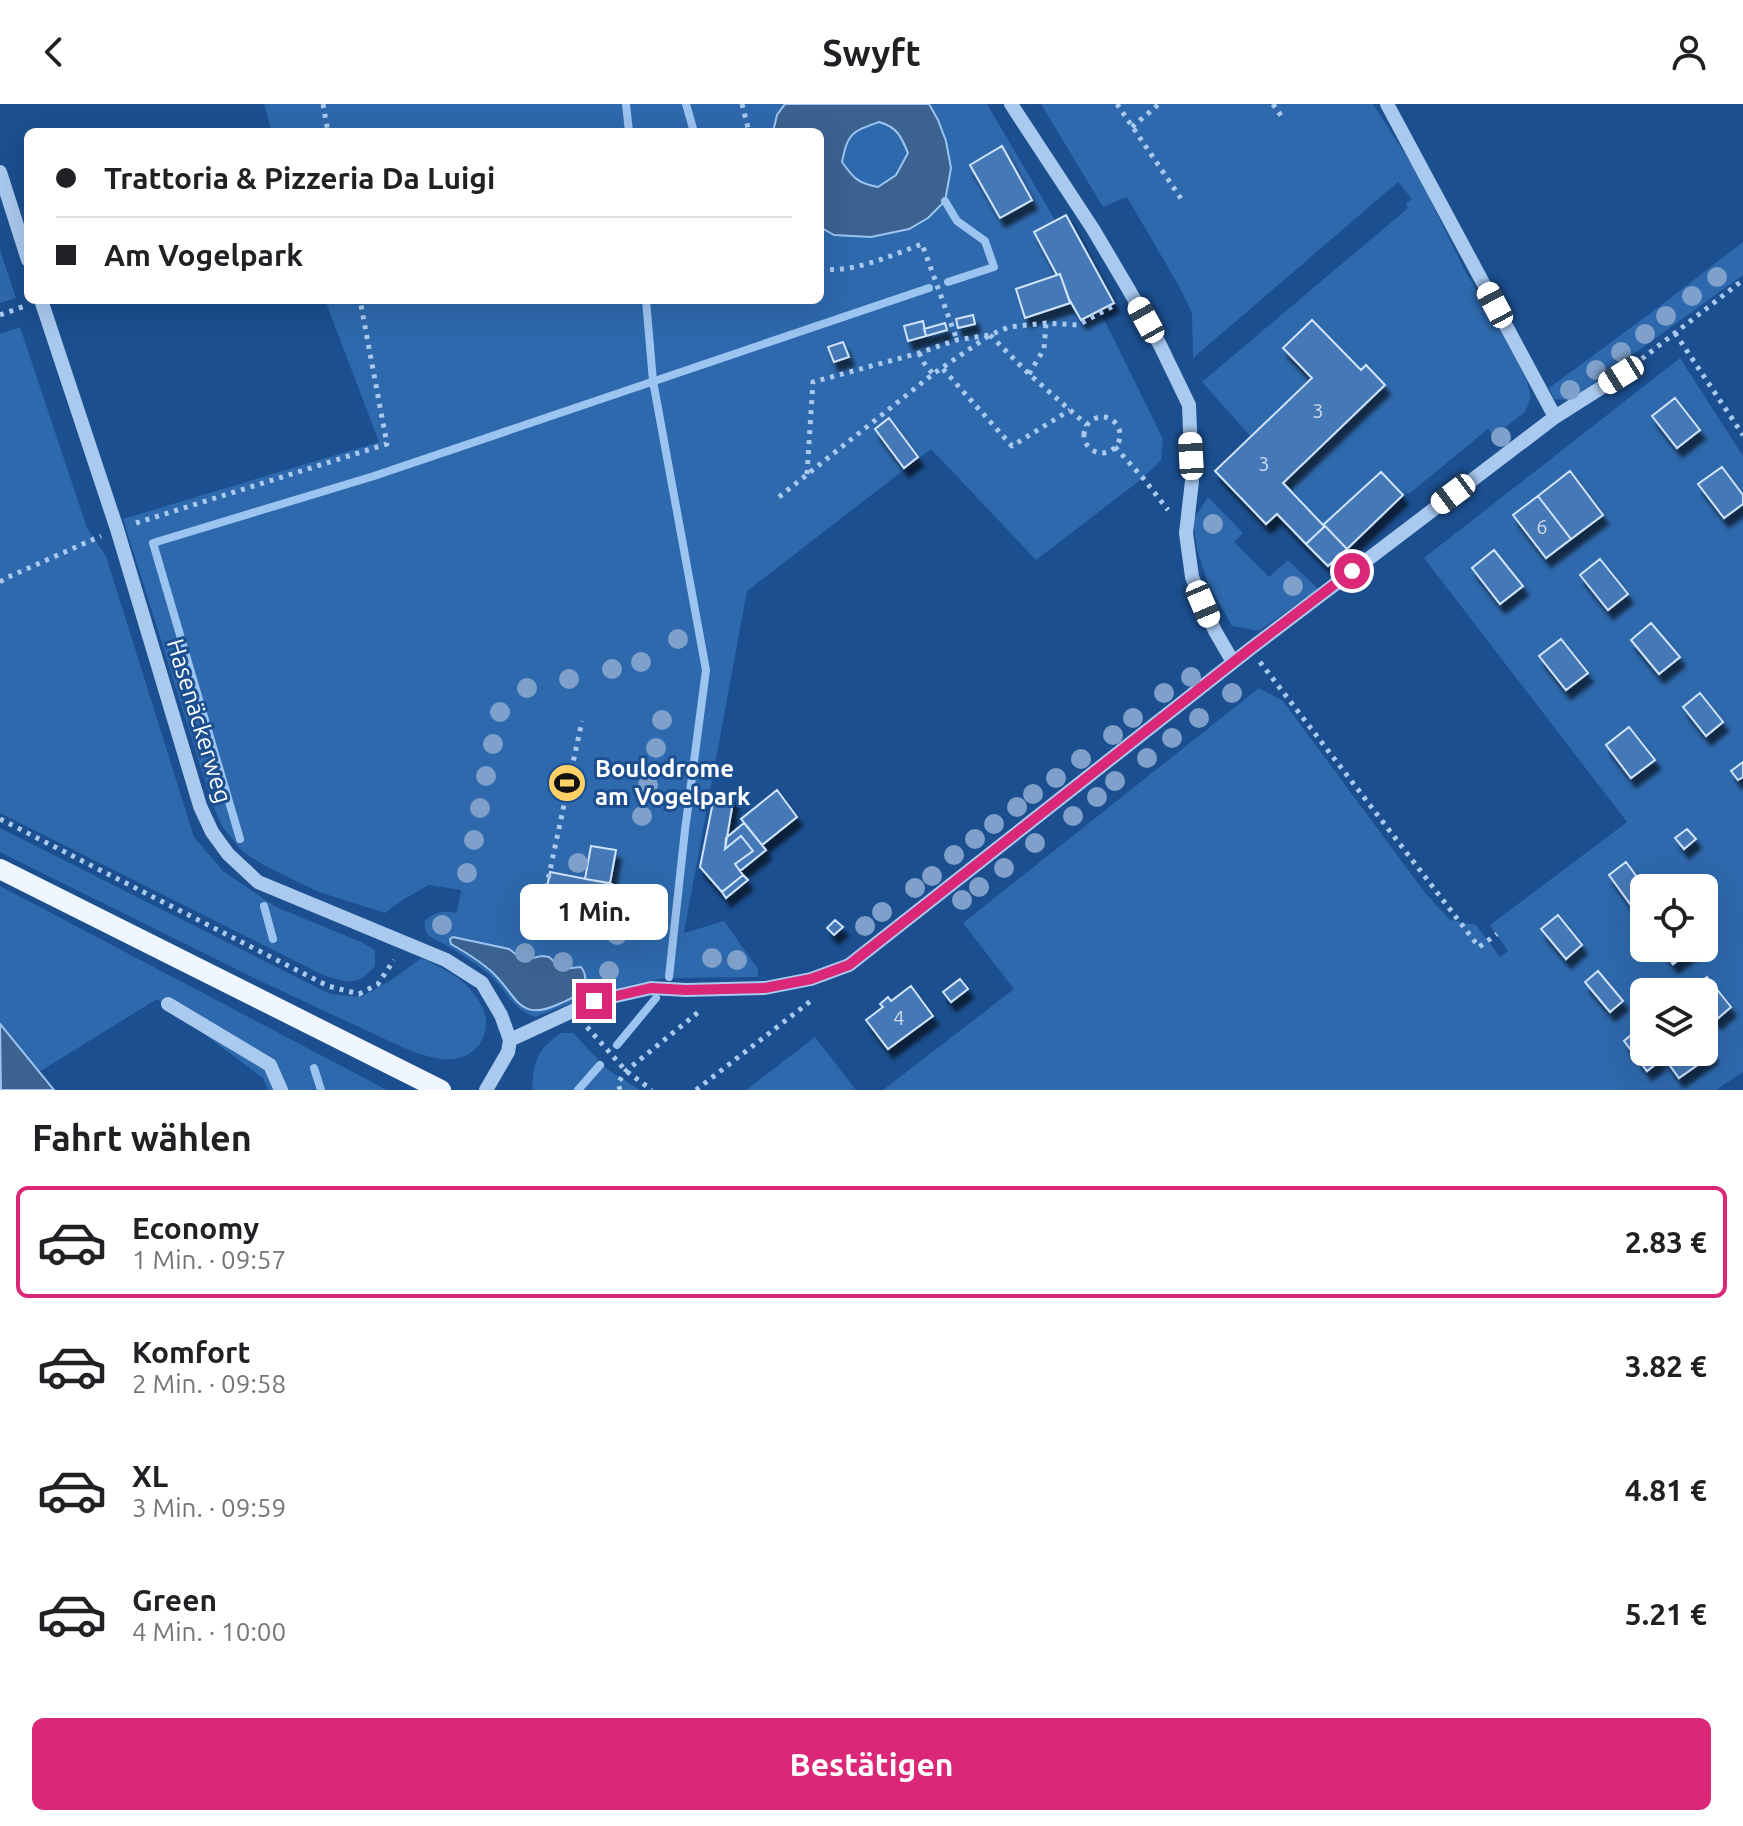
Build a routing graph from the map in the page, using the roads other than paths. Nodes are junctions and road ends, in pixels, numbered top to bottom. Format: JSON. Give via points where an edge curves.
{"nodes":[{"id":1,"x":1011,"y":104,"type":"edge"},
{"id":2,"x":1387,"y":104,"type":"edge"},
{"id":3,"x":0,"y":172,"type":"edge"},
{"id":4,"x":24,"y":247,"type":"edge"},
{"id":5,"x":42,"y":304,"type":"edge"},
{"id":6,"x":1621,"y":375,"type":"road end"},
{"id":7,"x":1555,"y":417,"type":"junction"},
{"id":8,"x":1233,"y":662,"type":"junction"},
{"id":9,"x":0,"y":869,"type":"edge"},
{"id":10,"x":168,"y":1004,"type":"dead end"},
{"id":11,"x":510,"y":1040,"type":"junction"},
{"id":12,"x":281,"y":1090,"type":"edge"},
{"id":13,"x":441,"y":1090,"type":"edge"},
{"id":14,"x":486,"y":1090,"type":"edge"}],
"edges":[{"from":1,"to":8,"type":"street","via":[[1093,229],[1189,405],[1192,481],[1186,533],[1192,577]]},
{"from":2,"to":7,"type":"street"},
{"from":3,"to":4,"type":"street"},
{"from":5,"to":11,"type":"street","name":"Hasenäckerweg","via":[[212,832],[258,882],[446,960],[482,983]]},
{"from":6,"to":7,"type":"street"},
{"from":7,"to":8,"type":"street"},
{"from":8,"to":11,"type":"street","via":[[849,965],[765,988],[651,988],[594,1001]]},
{"from":9,"to":13,"type":"main road"},
{"from":10,"to":12,"type":"street","via":[[270,1065]]},
{"from":11,"to":14,"type":"street"}]}
